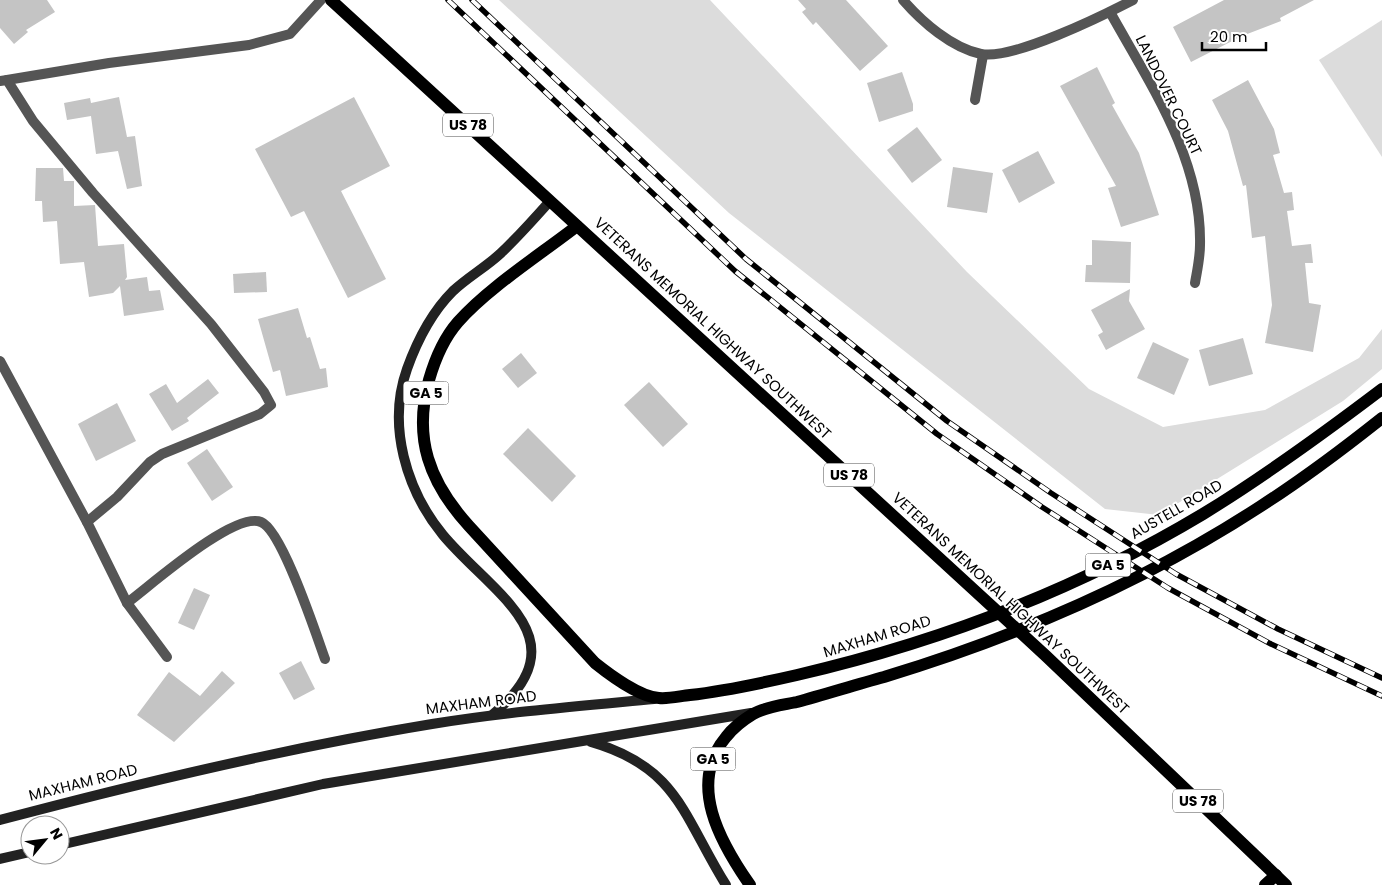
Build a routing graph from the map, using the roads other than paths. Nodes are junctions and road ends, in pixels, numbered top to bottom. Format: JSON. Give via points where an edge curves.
{"nodes":[{"id":1,"x":321,"y":0,"type":"edge"},
{"id":2,"x":331,"y":0,"type":"edge"},
{"id":3,"x":903,"y":0,"type":"edge"},
{"id":4,"x":1133,"y":0,"type":"edge"},
{"id":5,"x":1110,"y":12,"type":"junction"},
{"id":6,"x":983,"y":54,"type":"junction"},
{"id":7,"x":4,"y":81,"type":"edge"},
{"id":8,"x":975,"y":100,"type":"dead end"},
{"id":9,"x":550,"y":202,"type":"junction"},
{"id":10,"x":577,"y":226,"type":"junction"},
{"id":11,"x":1195,"y":284,"type":"dead end"},
{"id":12,"x":0,"y":361,"type":"edge"},
{"id":13,"x":1382,"y":389,"type":"edge"},
{"id":14,"x":1382,"y":418,"type":"edge"},
{"id":15,"x":87,"y":522,"type":"junction"},
{"id":16,"x":127,"y":603,"type":"junction"},
{"id":17,"x":968,"y":625,"type":"joint"},
{"id":18,"x":167,"y":658,"type":"dead end"},
{"id":19,"x":325,"y":659,"type":"dead end"},
{"id":20,"x":658,"y":698,"type":"junction"},
{"id":21,"x":755,"y":713,"type":"junction"},
{"id":22,"x":492,"y":716,"type":"junction"},
{"id":23,"x":588,"y":741,"type":"junction"},
{"id":24,"x":0,"y":820,"type":"edge"},
{"id":25,"x":70,"y":842,"type":"edge"},
{"id":26,"x":20,"y":854,"type":"edge"},
{"id":27,"x":0,"y":859,"type":"edge"},
{"id":28,"x":1276,"y":875,"type":"junction"},
{"id":29,"x":726,"y":885,"type":"edge"},
{"id":30,"x":750,"y":885,"type":"edge"},
{"id":31,"x":1266,"y":885,"type":"edge"},
{"id":32,"x":1286,"y":885,"type":"edge"}],
"edges":[{"from":1,"to":7,"type":"street","via":[[290,34],[249,45],[109,62]]},
{"from":2,"to":9,"type":"main road","number":"US 78"},
{"from":3,"to":6,"type":"street","via":[[958,45]]},
{"from":4,"to":5,"type":"street"},
{"from":5,"to":6,"type":"street","via":[[1047,40],[1009,51]]},
{"from":5,"to":11,"type":"street","name":"LANDOVER COURT","via":[[1187,159],[1198,210],[1200,246]]},
{"from":6,"to":8,"type":"street"},
{"from":7,"to":15,"type":"street","via":[[81,178],[212,324],[264,392],[270,405],[260,414],[162,454]]},
{"from":9,"to":10,"type":"main road","number":"US 78"},
{"from":9,"to":22,"type":"main road","via":[[520,235],[438,308],[422,333],[407,369],[399,408],[401,448],[422,504],[444,536],[518,614],[530,639],[532,655],[526,678],[510,700]]},
{"from":10,"to":20,"type":"main road","number":"GA 5","via":[[477,304],[448,335],[423,401],[423,441],[430,466],[454,510],[595,662],[626,684]]},
{"from":10,"to":28,"type":"main road","name":"VETERANS MEMORIAL HIGHWAY SOUTHWEST","number":"US 78","via":[[1052,662]]},
{"from":12,"to":15,"type":"street"},
{"from":13,"to":17,"type":"main road","name":"AUSTELL ROAD","number":"GA 5","via":[[1313,442],[1241,490],[1130,554]]},
{"from":14,"to":21,"type":"main road","number":"GA 5","via":[[1261,506],[1136,577],[989,642]]},
{"from":15,"to":16,"type":"street"},
{"from":16,"to":18,"type":"street"},
{"from":16,"to":19,"type":"street","via":[[178,562],[229,528],[260,521],[283,550]]},
{"from":17,"to":20,"type":"main road","name":"MAXHAM ROAD","number":"GA 5","via":[[831,667],[745,686]]},
{"from":20,"to":22,"type":"main road","name":"MAXHAM ROAD"},
{"from":21,"to":23,"type":"main road"},
{"from":21,"to":30,"type":"main road","number":"GA 5","via":[[724,739],[712,759],[707,784],[714,821]]},
{"from":22,"to":24,"type":"main road","name":"MAXHAM ROAD","via":[[388,732],[216,766]]},
{"from":23,"to":25,"type":"main road","via":[[323,784]]},
{"from":23,"to":29,"type":"main road","via":[[631,757],[662,779],[686,812]]},
{"from":26,"to":27,"type":"main road"},
{"from":28,"to":31,"type":"main road"},
{"from":28,"to":32,"type":"main road","name":"VETERANS MEMORIAL HIGHWAY SOUTHWEST","number":"US 78"}]}
